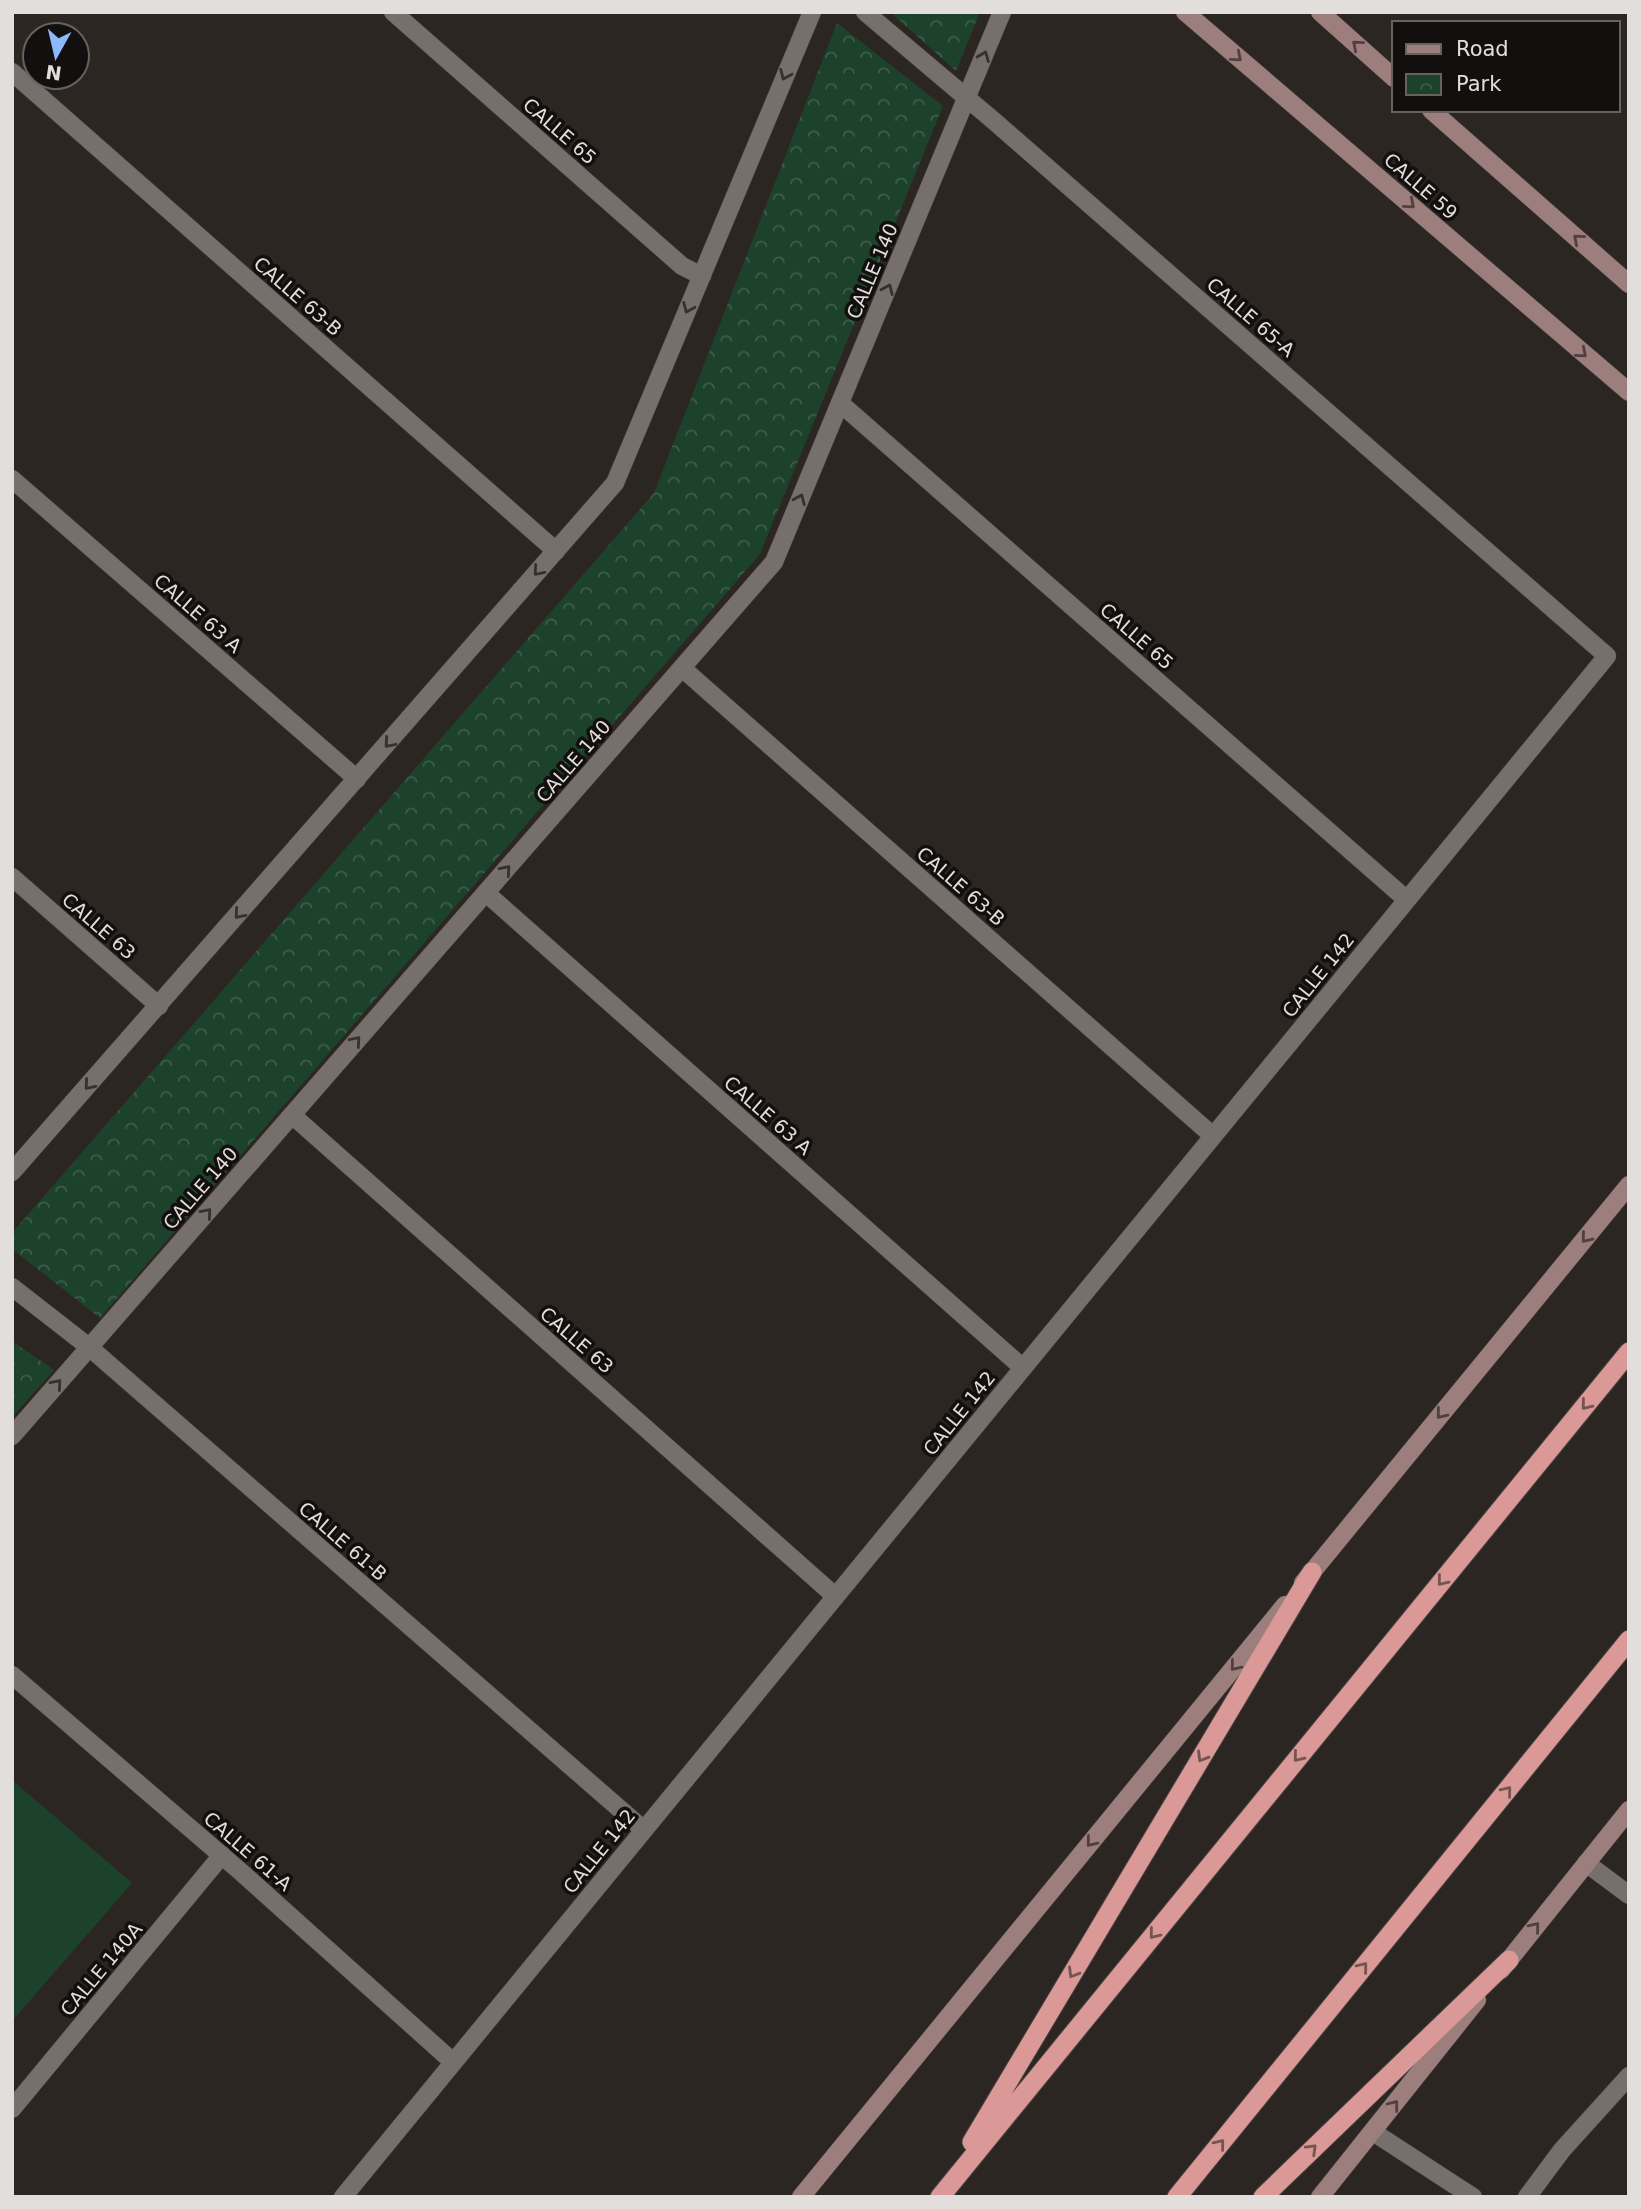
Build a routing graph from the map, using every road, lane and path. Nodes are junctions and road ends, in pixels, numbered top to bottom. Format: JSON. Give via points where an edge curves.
{"nodes":[{"id":1,"x":393,"y":12,"type":"edge"},
{"id":2,"x":812,"y":12,"type":"edge"},
{"id":3,"x":865,"y":12,"type":"edge"},
{"id":4,"x":1002,"y":12,"type":"edge"},
{"id":5,"x":1185,"y":12,"type":"edge"},
{"id":6,"x":1320,"y":12,"type":"edge"},
{"id":7,"x":12,"y":72,"type":"edge"},
{"id":8,"x":1392,"y":76,"type":"edge"},
{"id":9,"x":967,"y":98,"type":"junction"},
{"id":10,"x":1433,"y":112,"type":"edge"},
{"id":11,"x":702,"y":276,"type":"junction"},
{"id":12,"x":1629,"y":284,"type":"edge"},
{"id":13,"x":1629,"y":392,"type":"edge"},
{"id":14,"x":840,"y":403,"type":"junction"},
{"id":15,"x":12,"y":479,"type":"edge"},
{"id":16,"x":556,"y":551,"type":"junction"},
{"id":17,"x":1607,"y":656,"type":"joint"},
{"id":18,"x":682,"y":668,"type":"junction"},
{"id":19,"x":357,"y":779,"type":"junction"},
{"id":20,"x":12,"y":877,"type":"edge"},
{"id":21,"x":486,"y":893,"type":"junction"},
{"id":22,"x":1407,"y":900,"type":"junction"},
{"id":23,"x":159,"y":1006,"type":"junction"},
{"id":24,"x":292,"y":1115,"type":"junction"},
{"id":25,"x":1213,"y":1136,"type":"junction"},
{"id":26,"x":12,"y":1172,"type":"edge"},
{"id":27,"x":1629,"y":1185,"type":"edge"},
{"id":28,"x":12,"y":1287,"type":"edge"},
{"id":29,"x":89,"y":1347,"type":"junction"},
{"id":30,"x":1629,"y":1352,"type":"edge"},
{"id":31,"x":1023,"y":1368,"type":"junction"},
{"id":32,"x":12,"y":1436,"type":"edge"},
{"id":33,"x":1312,"y":1572,"type":"junction"},
{"id":34,"x":835,"y":1596,"type":"junction"},
{"id":35,"x":1629,"y":1640,"type":"edge"},
{"id":36,"x":12,"y":1675,"type":"edge"},
{"id":37,"x":1629,"y":1810,"type":"edge"},
{"id":38,"x":643,"y":1830,"type":"junction"},
{"id":39,"x":222,"y":1855,"type":"junction"},
{"id":40,"x":1586,"y":1863,"type":"junction"},
{"id":41,"x":1629,"y":1895,"type":"edge"},
{"id":42,"x":1509,"y":1960,"type":"junction"},
{"id":43,"x":453,"y":2062,"type":"junction"},
{"id":44,"x":1629,"y":2076,"type":"edge"},
{"id":45,"x":12,"y":2109,"type":"edge"},
{"id":46,"x":1373,"y":2132,"type":"junction"},
{"id":47,"x":343,"y":2197,"type":"edge"},
{"id":48,"x":801,"y":2197,"type":"edge"},
{"id":49,"x":940,"y":2197,"type":"edge"},
{"id":50,"x":1177,"y":2197,"type":"edge"},
{"id":51,"x":1263,"y":2197,"type":"edge"},
{"id":52,"x":1320,"y":2197,"type":"edge"},
{"id":53,"x":1473,"y":2197,"type":"edge"},
{"id":54,"x":1527,"y":2197,"type":"edge"}],
"edges":[{"from":1,"to":11,"type":"street","name":"CALLE 65","via":[[682,266]]},
{"from":2,"to":11,"type":"street","one_way":true},
{"from":3,"to":9,"type":"street","name":"CALLE 65-A"},
{"from":9,"to":4,"type":"street","name":"CALLE 140","one_way":true},
{"from":5,"to":13,"type":"main road","name":"CALLE 59","one_way":true},
{"from":8,"to":6,"type":"main road","one_way":true},
{"from":7,"to":16,"type":"street","name":"CALLE 63-B"},
{"from":14,"to":9,"type":"street","name":"CALLE 140","one_way":true},
{"from":9,"to":17,"type":"street","name":"CALLE 65-A"},
{"from":12,"to":10,"type":"main road","one_way":true},
{"from":11,"to":16,"type":"street","one_way":true,"via":[[615,483]]},
{"from":18,"to":14,"type":"street","name":"CALLE 140","one_way":true,"via":[[774,562]]},
{"from":14,"to":22,"type":"street","name":"CALLE 65"},
{"from":15,"to":19,"type":"street","name":"CALLE 63 A"},
{"from":16,"to":19,"type":"street","one_way":true},
{"from":17,"to":22,"type":"street","name":"CALLE 142"},
{"from":21,"to":18,"type":"street","name":"CALLE 140","one_way":true},
{"from":18,"to":25,"type":"street","name":"CALLE 63-B"},
{"from":19,"to":23,"type":"street","one_way":true},
{"from":20,"to":23,"type":"street","name":"CALLE 63"},
{"from":24,"to":21,"type":"street","name":"CALLE 140","one_way":true},
{"from":21,"to":31,"type":"street","name":"CALLE 63 A"},
{"from":22,"to":25,"type":"street","name":"CALLE 142"},
{"from":23,"to":26,"type":"street","one_way":true},
{"from":29,"to":24,"type":"street","name":"CALLE 140","one_way":true},
{"from":24,"to":34,"type":"street","name":"CALLE 63"},
{"from":25,"to":31,"type":"street","name":"CALLE 142"},
{"from":27,"to":33,"type":"main road","one_way":true},
{"from":28,"to":29,"type":"street","name":"CALLE 61-B"},
{"from":32,"to":29,"type":"street","name":"CALLE 140","one_way":true},
{"from":29,"to":38,"type":"street","name":"CALLE 61-B"},
{"from":30,"to":49,"type":"highway","one_way":true},
{"from":31,"to":34,"type":"street","name":"CALLE 142"},
{"from":33,"to":48,"type":"main road","one_way":true},
{"from":33,"to":49,"type":"highway","one_way":true},
{"from":34,"to":38,"type":"street","name":"CALLE 142"},
{"from":50,"to":35,"type":"highway","one_way":true},
{"from":36,"to":39,"type":"street","name":"CALLE 61-A"},
{"from":37,"to":40,"type":"main road"},
{"from":38,"to":43,"type":"street","name":"CALLE 142"},
{"from":39,"to":43,"type":"street","name":"CALLE 61-A"},
{"from":39,"to":45,"type":"street","name":"CALLE 140A"},
{"from":40,"to":41,"type":"street"},
{"from":42,"to":40,"type":"main road","one_way":true},
{"from":46,"to":42,"type":"main road","one_way":true},
{"from":51,"to":42,"type":"highway","one_way":true},
{"from":43,"to":47,"type":"street","name":"CALLE 142"},
{"from":44,"to":54,"type":"street","via":[[1562,2150]]},
{"from":46,"to":52,"type":"main road"},
{"from":46,"to":53,"type":"street"}]}
